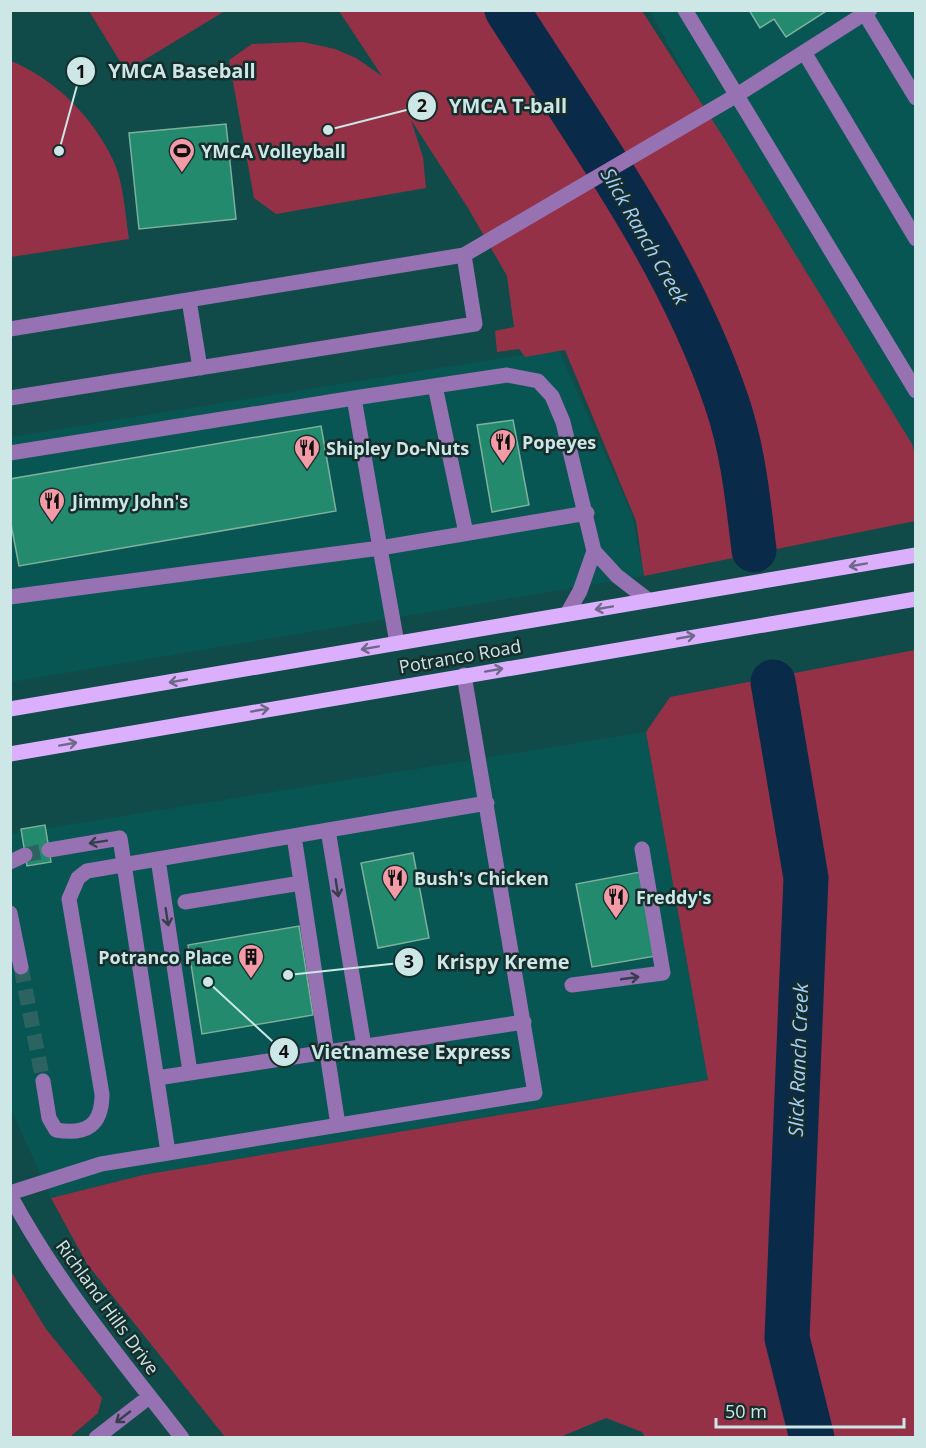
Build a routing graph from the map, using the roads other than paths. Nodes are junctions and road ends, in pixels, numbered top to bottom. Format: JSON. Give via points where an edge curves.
{"nodes":[{"id":1,"x":685,"y":10,"type":"edge"},
{"id":2,"x":868,"y":12,"type":"edge"},
{"id":3,"x":804,"y":52,"type":"junction"},
{"id":4,"x":909,"y":73,"type":"edge"},
{"id":5,"x":737,"y":95,"type":"junction"},
{"id":6,"x":915,"y":98,"type":"edge"},
{"id":7,"x":915,"y":239,"type":"edge"},
{"id":8,"x":464,"y":255,"type":"junction"},
{"id":9,"x":189,"y":300,"type":"junction"},
{"id":10,"x":10,"y":328,"type":"edge"},
{"id":11,"x":200,"y":368,"type":"junction"},
{"id":12,"x":435,"y":386,"type":"junction"},
{"id":13,"x":915,"y":391,"type":"edge"},
{"id":14,"x":10,"y":398,"type":"edge"},
{"id":15,"x":354,"y":398,"type":"junction"},
{"id":16,"x":10,"y":453,"type":"edge"},
{"id":17,"x":587,"y":513,"type":"junction"},
{"id":18,"x":466,"y":533,"type":"junction"},
{"id":19,"x":380,"y":548,"type":"junction"},
{"id":20,"x":594,"y":551,"type":"junction"},
{"id":21,"x":915,"y":555,"type":"edge"},
{"id":22,"x":10,"y":597,"type":"edge"},
{"id":23,"x":915,"y":598,"type":"edge"},
{"id":24,"x":648,"y":600,"type":"junction"},
{"id":25,"x":567,"y":614,"type":"junction"},
{"id":26,"x":397,"y":643,"type":"junction"},
{"id":27,"x":464,"y":675,"type":"junction"},
{"id":28,"x":10,"y":710,"type":"edge"},
{"id":29,"x":10,"y":754,"type":"edge"},
{"id":30,"x":487,"y":803,"type":"junction"},
{"id":31,"x":328,"y":830,"type":"junction"},
{"id":32,"x":294,"y":836,"type":"junction"},
{"id":33,"x":642,"y":849,"type":"dead end"},
{"id":34,"x":49,"y":850,"type":"tunnel mouth"},
{"id":35,"x":25,"y":855,"type":"tunnel mouth"},
{"id":36,"x":158,"y":859,"type":"junction"},
{"id":37,"x":10,"y":862,"type":"edge"},
{"id":38,"x":124,"y":865,"type":"junction"},
{"id":39,"x":301,"y":883,"type":"junction"},
{"id":40,"x":185,"y":902,"type":"dead end"},
{"id":41,"x":10,"y":913,"type":"edge"},
{"id":42,"x":21,"y":968,"type":"tunnel mouth"},
{"id":43,"x":572,"y":985,"type":"dead end"},
{"id":44,"x":524,"y":1022,"type":"junction"},
{"id":45,"x":364,"y":1046,"type":"junction"},
{"id":46,"x":327,"y":1052,"type":"junction"},
{"id":47,"x":190,"y":1072,"type":"junction"},
{"id":48,"x":157,"y":1078,"type":"junction"},
{"id":49,"x":43,"y":1081,"type":"tunnel mouth"},
{"id":50,"x":338,"y":1125,"type":"junction"},
{"id":51,"x":168,"y":1152,"type":"junction"},
{"id":52,"x":10,"y":1194,"type":"edge"},
{"id":53,"x":149,"y":1396,"type":"junction"},
{"id":54,"x":175,"y":1435,"type":"edge"},
{"id":55,"x":96,"y":1437,"type":"edge"}],
"edges":[{"from":1,"to":5,"type":"street"},
{"from":2,"to":3,"type":"street"},
{"from":2,"to":4,"type":"street"},
{"from":3,"to":5,"type":"street"},
{"from":3,"to":7,"type":"street"},
{"from":4,"to":6,"type":"street"},
{"from":5,"to":8,"type":"street"},
{"from":5,"to":13,"type":"street"},
{"from":8,"to":9,"type":"street"},
{"from":8,"to":11,"type":"street","via":[[475,324]]},
{"from":9,"to":10,"type":"street"},
{"from":9,"to":11,"type":"street"},
{"from":11,"to":14,"type":"street"},
{"from":12,"to":15,"type":"street"},
{"from":12,"to":17,"type":"street","via":[[507,375],[538,381],[552,396],[563,422]]},
{"from":12,"to":18,"type":"street"},
{"from":15,"to":16,"type":"street"},
{"from":15,"to":19,"type":"street"},
{"from":17,"to":18,"type":"street"},
{"from":17,"to":20,"type":"street"},
{"from":18,"to":19,"type":"street"},
{"from":19,"to":22,"type":"street"},
{"from":19,"to":26,"type":"street"},
{"from":20,"to":24,"type":"street","via":[[617,576]]},
{"from":20,"to":25,"type":"street"},
{"from":21,"to":24,"type":"main road","name":"Potranco Road","one_way":true},
{"from":27,"to":23,"type":"main road","name":"Potranco Road","one_way":true},
{"from":24,"to":25,"type":"main road","name":"Potranco Road","one_way":true},
{"from":25,"to":26,"type":"main road","name":"Potranco Road"},
{"from":26,"to":28,"type":"main road","name":"Potranco Road","one_way":true},
{"from":29,"to":27,"type":"main road","name":"Potranco Road","one_way":true},
{"from":27,"to":30,"type":"street"},
{"from":30,"to":31,"type":"street"},
{"from":30,"to":44,"type":"street"},
{"from":31,"to":32,"type":"street"},
{"from":31,"to":45,"type":"street","one_way":true},
{"from":32,"to":36,"type":"street"},
{"from":32,"to":39,"type":"street"},
{"from":43,"to":33,"type":"street","one_way":true,"via":[[663,973]]},
{"from":38,"to":34,"type":"street","one_way":true,"via":[[120,838]]},
{"from":35,"to":37,"type":"street"},
{"from":36,"to":38,"type":"street"},
{"from":36,"to":47,"type":"street","one_way":true},
{"from":38,"to":48,"type":"street"},
{"from":38,"to":49,"type":"street","via":[[87,871],[78,878],[69,899],[102,1094],[100,1116],[90,1127],[71,1132],[56,1130],[49,1118]]},
{"from":39,"to":40,"type":"street"},
{"from":39,"to":46,"type":"street"},
{"from":41,"to":42,"type":"street"},
{"from":44,"to":45,"type":"street"},
{"from":44,"to":50,"type":"street","via":[[535,1093]]},
{"from":45,"to":46,"type":"street"},
{"from":46,"to":47,"type":"street"},
{"from":46,"to":50,"type":"street"},
{"from":47,"to":48,"type":"street"},
{"from":48,"to":51,"type":"street"},
{"from":50,"to":51,"type":"street"},
{"from":51,"to":52,"type":"street","via":[[101,1164]]},
{"from":52,"to":53,"type":"street","name":"Richland Hills Drive","via":[[63,1282]]},
{"from":53,"to":54,"type":"street","name":"Richland Hills Drive"},
{"from":53,"to":55,"type":"street","one_way":true}]}
